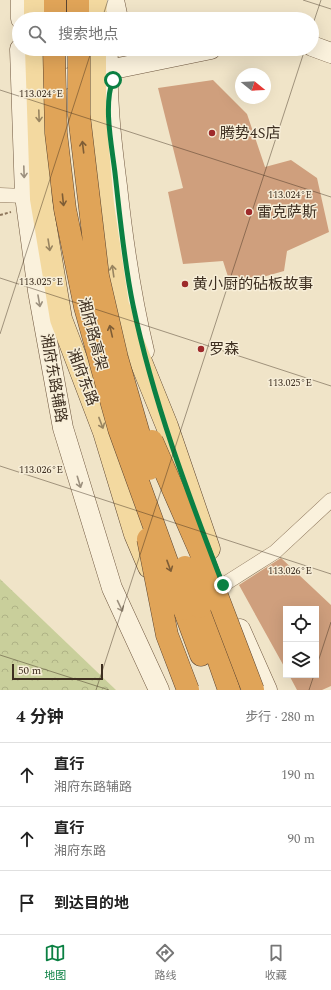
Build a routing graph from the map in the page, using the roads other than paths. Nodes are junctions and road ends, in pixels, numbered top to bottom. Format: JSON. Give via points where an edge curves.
{"nodes":[{"id":1,"x":21,"y":0,"type":"edge"},
{"id":2,"x":34,"y":0,"type":"edge"},
{"id":3,"x":55,"y":0,"type":"edge"},
{"id":4,"x":78,"y":0,"type":"edge"},
{"id":5,"x":96,"y":0,"type":"edge"},
{"id":6,"x":113,"y":0,"type":"edge"},
{"id":7,"x":20,"y":12,"type":"edge"},
{"id":8,"x":35,"y":12,"type":"edge"},
{"id":9,"x":55,"y":12,"type":"edge"},
{"id":10,"x":78,"y":12,"type":"edge"},
{"id":11,"x":95,"y":12,"type":"edge"},
{"id":12,"x":111,"y":12,"type":"edge"},
{"id":13,"x":116,"y":12,"type":"edge"},
{"id":14,"x":319,"y":36,"type":"edge"},
{"id":15,"x":331,"y":39,"type":"edge"},
{"id":16,"x":319,"y":49,"type":"edge"},
{"id":17,"x":331,"y":53,"type":"edge"},
{"id":18,"x":22,"y":56,"type":"edge"},
{"id":19,"x":34,"y":56,"type":"edge"},
{"id":20,"x":54,"y":56,"type":"edge"},
{"id":21,"x":115,"y":56,"type":"edge"},
{"id":22,"x":176,"y":56,"type":"edge"},
{"id":23,"x":98,"y":59,"type":"edge"},
{"id":24,"x":127,"y":66,"type":"junction"},
{"id":25,"x":29,"y":80,"type":"junction"},
{"id":26,"x":108,"y":96,"type":"junction"},
{"id":27,"x":0,"y":195,"type":"edge"},
{"id":28,"x":25,"y":196,"type":"junction"},
{"id":29,"x":117,"y":358,"type":"junction"},
{"id":30,"x":167,"y":426,"type":"junction"},
{"id":31,"x":135,"y":471,"type":"junction"},
{"id":32,"x":331,"y":500,"type":"edge"},
{"id":33,"x":223,"y":585,"type":"junction"},
{"id":34,"x":192,"y":608,"type":"junction"},
{"id":35,"x":238,"y":625,"type":"junction"},
{"id":36,"x":159,"y":690,"type":"edge"},
{"id":37,"x":188,"y":690,"type":"edge"},
{"id":38,"x":199,"y":690,"type":"edge"},
{"id":39,"x":213,"y":690,"type":"edge"},
{"id":40,"x":229,"y":690,"type":"edge"},
{"id":41,"x":244,"y":690,"type":"edge"},
{"id":42,"x":253,"y":690,"type":"edge"},
{"id":43,"x":267,"y":690,"type":"edge"}],
"edges":[{"from":1,"to":7,"type":"main road"},
{"from":2,"to":8,"type":"main road"},
{"from":3,"to":9,"type":"highway"},
{"from":4,"to":10,"type":"highway"},
{"from":5,"to":11,"type":"main road"},
{"from":6,"to":12,"type":"main road"},
{"from":6,"to":13,"type":"main road"},
{"from":14,"to":15,"type":"main road"},
{"from":16,"to":17,"type":"main road"},
{"from":18,"to":25,"type":"main road","name":"湘府东路辅路"},
{"from":19,"to":25,"type":"main road","name":"湘府东路"},
{"from":20,"to":31,"type":"highway","name":"湘府路高架","one_way":true,"bridge":true,"via":[[56,133],[64,209],[85,307],[119,429]]},
{"from":21,"to":23,"type":"main road"},
{"from":22,"to":24,"type":"main road"},
{"from":23,"to":24,"type":"main road"},
{"from":23,"to":25,"type":"main road"},
{"from":23,"to":26,"type":"main road"},
{"from":29,"to":23,"type":"highway","name":"湘府路高架","one_way":true,"bridge":true,"via":[[97,268],[79,115]]},
{"from":30,"to":23,"type":"main road","one_way":true,"via":[[118,305],[103,204],[95,115]]},
{"from":24,"to":26,"type":"main road","via":[[113,80]]},
{"from":25,"to":28,"type":"main road","name":"湘府东路辅路","one_way":true},
{"from":25,"to":38,"type":"main road","name":"湘府东路","one_way":true,"via":[[42,199],[61,319],[104,432],[135,534]]},
{"from":26,"to":30,"type":"main road","via":[[118,198],[133,304]]},
{"from":27,"to":28,"type":"street"},
{"from":28,"to":36,"type":"main road","name":"湘府东路辅路","one_way":true,"via":[[38,291],[63,428],[112,588]]},
{"from":29,"to":34,"type":"highway","name":"湘府路高架","bridge":true},
{"from":29,"to":42,"type":"highway","bridge":true,"via":[[200,551]]},
{"from":30,"to":33,"type":"main road"},
{"from":31,"to":34,"type":"highway","name":"湘府路高架","one_way":true,"bridge":true},
{"from":31,"to":37,"type":"highway","bridge":true,"via":[[166,635]]},
{"from":32,"to":33,"type":"street","via":[[275,552]]},
{"from":33,"to":35,"type":"main road"},
{"from":34,"to":39,"type":"highway"},
{"from":34,"to":40,"type":"highway"},
{"from":35,"to":41,"type":"main road","via":[[240,679]]},
{"from":35,"to":43,"type":"main road"}]}
